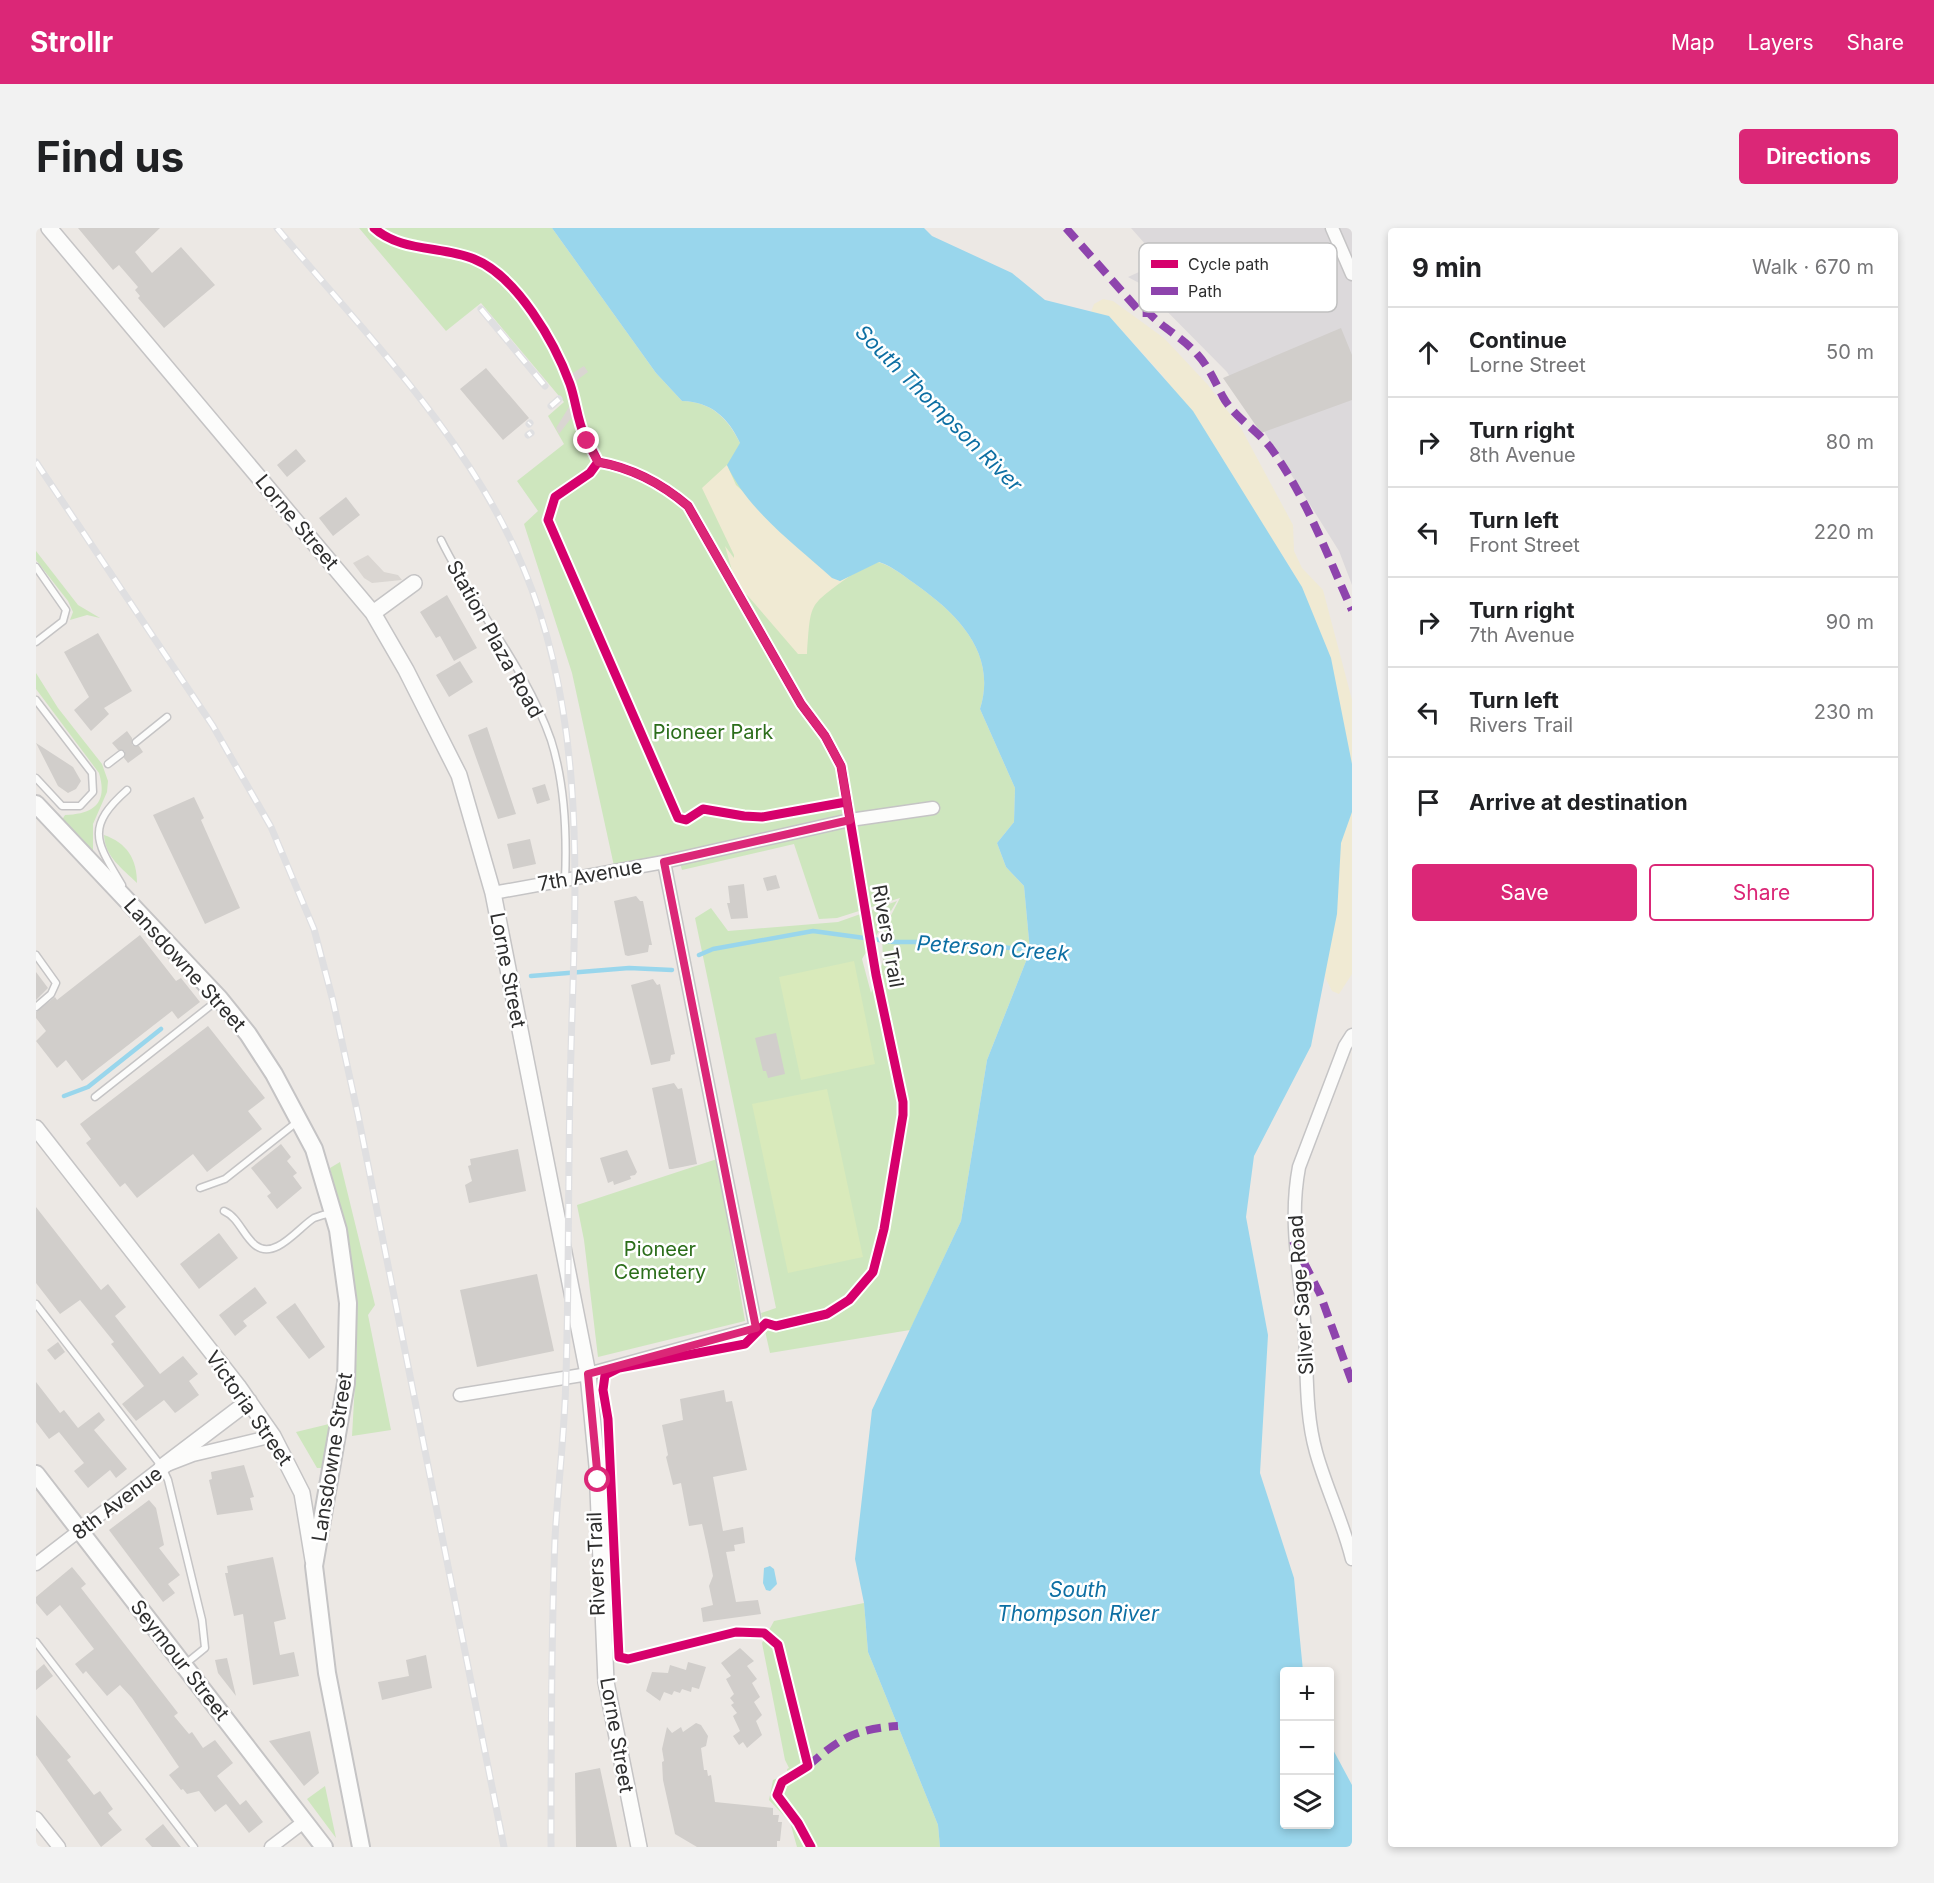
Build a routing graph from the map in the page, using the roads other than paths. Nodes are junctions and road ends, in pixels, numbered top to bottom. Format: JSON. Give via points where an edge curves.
{"nodes":[{"id":1,"x":49,"y":228,"type":"edge"},
{"id":2,"x":1332,"y":228,"type":"edge"},
{"id":3,"x":1352,"y":274,"type":"edge"},
{"id":4,"x":441,"y":540,"type":"dead end"},
{"id":5,"x":36,"y":567,"type":"edge"},
{"id":6,"x":414,"y":584,"type":"dead end"},
{"id":7,"x":373,"y":613,"type":"junction"},
{"id":8,"x":36,"y":642,"type":"edge"},
{"id":9,"x":36,"y":700,"type":"edge"},
{"id":10,"x":167,"y":717,"type":"dead end"},
{"id":11,"x":136,"y":742,"type":"dead end"},
{"id":12,"x":121,"y":754,"type":"dead end"},
{"id":13,"x":108,"y":764,"type":"dead end"},
{"id":14,"x":36,"y":777,"type":"edge"},
{"id":15,"x":127,"y":790,"type":"dead end"},
{"id":16,"x":36,"y":804,"type":"edge"},
{"id":17,"x":933,"y":808,"type":"dead end"},
{"id":18,"x":664,"y":862,"type":"junction"},
{"id":19,"x":565,"y":881,"type":"junction"},
{"id":20,"x":493,"y":893,"type":"junction"},
{"id":21,"x":140,"y":914,"type":"junction"},
{"id":22,"x":36,"y":955,"type":"edge"},
{"id":23,"x":219,"y":998,"type":"junction"},
{"id":24,"x":36,"y":1007,"type":"edge"},
{"id":25,"x":1352,"y":1035,"type":"edge"},
{"id":26,"x":95,"y":1097,"type":"dead end"},
{"id":27,"x":299,"y":1119,"type":"junction"},
{"id":28,"x":36,"y":1128,"type":"edge"},
{"id":29,"x":200,"y":1188,"type":"dead end"},
{"id":30,"x":224,"y":1211,"type":"dead end"},
{"id":31,"x":333,"y":1213,"type":"junction"},
{"id":32,"x":36,"y":1304,"type":"edge"},
{"id":33,"x":588,"y":1374,"type":"junction"},
{"id":34,"x":460,"y":1395,"type":"dead end"},
{"id":35,"x":249,"y":1401,"type":"junction"},
{"id":36,"x":273,"y":1436,"type":"junction"},
{"id":37,"x":162,"y":1467,"type":"junction"},
{"id":38,"x":36,"y":1474,"type":"edge"},
{"id":39,"x":79,"y":1530,"type":"junction"},
{"id":40,"x":1352,"y":1559,"type":"edge"},
{"id":41,"x":36,"y":1564,"type":"edge"},
{"id":42,"x":314,"y":1566,"type":"junction"},
{"id":43,"x":36,"y":1642,"type":"edge"},
{"id":44,"x":184,"y":1665,"type":"junction"},
{"id":45,"x":36,"y":1818,"type":"edge"},
{"id":46,"x":304,"y":1821,"type":"junction"},
{"id":47,"x":59,"y":1847,"type":"edge"},
{"id":48,"x":195,"y":1847,"type":"edge"},
{"id":49,"x":271,"y":1847,"type":"edge"},
{"id":50,"x":324,"y":1847,"type":"edge"},
{"id":51,"x":361,"y":1847,"type":"edge"},
{"id":52,"x":639,"y":1847,"type":"edge"}],
"edges":[{"from":1,"to":7,"type":"street","name":"Lorne Street"},
{"from":2,"to":3,"type":"street"},
{"from":4,"to":19,"type":"lane","name":"Station Plaza Road","via":[[526,686],[551,741],[566,834]]},
{"from":5,"to":8,"type":"lane","via":[[66,610],[63,621]]},
{"from":6,"to":7,"type":"street"},
{"from":7,"to":20,"type":"street","name":"Lorne Street","via":[[459,775]]},
{"from":9,"to":14,"type":"lane","via":[[92,773],[93,792],[80,806],[63,806]]},
{"from":10,"to":11,"type":"lane"},
{"from":12,"to":13,"type":"lane"},
{"from":15,"to":21,"type":"lane","via":[[109,806],[98,834],[99,846]]},
{"from":16,"to":21,"type":"main road","name":"Lansdowne Street"},
{"from":17,"to":18,"type":"street","name":"7th Avenue","via":[[850,820]]},
{"from":18,"to":19,"type":"street","name":"7th Avenue"},
{"from":18,"to":33,"type":"street","via":[[756,1328]]},
{"from":19,"to":20,"type":"street","name":"7th Avenue"},
{"from":20,"to":33,"type":"street","name":"Lorne Street"},
{"from":21,"to":23,"type":"main road","name":"Lansdowne Street"},
{"from":22,"to":24,"type":"lane","via":[[56,983],[51,994]]},
{"from":23,"to":26,"type":"lane"},
{"from":23,"to":27,"type":"main road","name":"Lansdowne Street","via":[[248,1034]]},
{"from":25,"to":40,"type":"street","name":"Silver Sage Road","via":[[1299,1167],[1293,1241],[1304,1321],[1310,1421],[1316,1452]]},
{"from":27,"to":29,"type":"lane","via":[[225,1179]]},
{"from":27,"to":31,"type":"main road","name":"Lansdowne Street","via":[[314,1149]]},
{"from":28,"to":35,"type":"street","name":"Victoria Street"},
{"from":30,"to":31,"type":"lane","via":[[255,1245],[267,1249],[280,1245],[315,1218]]},
{"from":31,"to":42,"type":"main road","name":"Lansdowne Street","via":[[348,1303],[346,1383]]},
{"from":32,"to":37,"type":"lane"},
{"from":33,"to":34,"type":"street"},
{"from":33,"to":52,"type":"street","name":"Lorne Street","via":[[597,1466],[606,1682]]},
{"from":35,"to":36,"type":"street","name":"Victoria Street"},
{"from":35,"to":37,"type":"street"},
{"from":36,"to":37,"type":"street","name":"8th Avenue","via":[[193,1455]]},
{"from":36,"to":42,"type":"street","name":"Victoria Street","via":[[302,1493]]},
{"from":37,"to":39,"type":"street","name":"8th Avenue"},
{"from":37,"to":44,"type":"lane","via":[[199,1608],[205,1648]]},
{"from":38,"to":39,"type":"main road","name":"Seymour Street"},
{"from":39,"to":41,"type":"street","name":"8th Avenue"},
{"from":39,"to":44,"type":"main road","name":"Seymour Street"},
{"from":42,"to":51,"type":"main road","name":"Victoria Street","via":[[327,1672]]},
{"from":43,"to":48,"type":"lane"},
{"from":44,"to":46,"type":"main road","name":"Seymour Street"},
{"from":45,"to":47,"type":"street"},
{"from":46,"to":49,"type":"street"},
{"from":46,"to":50,"type":"main road","name":"Seymour Street"}]}
